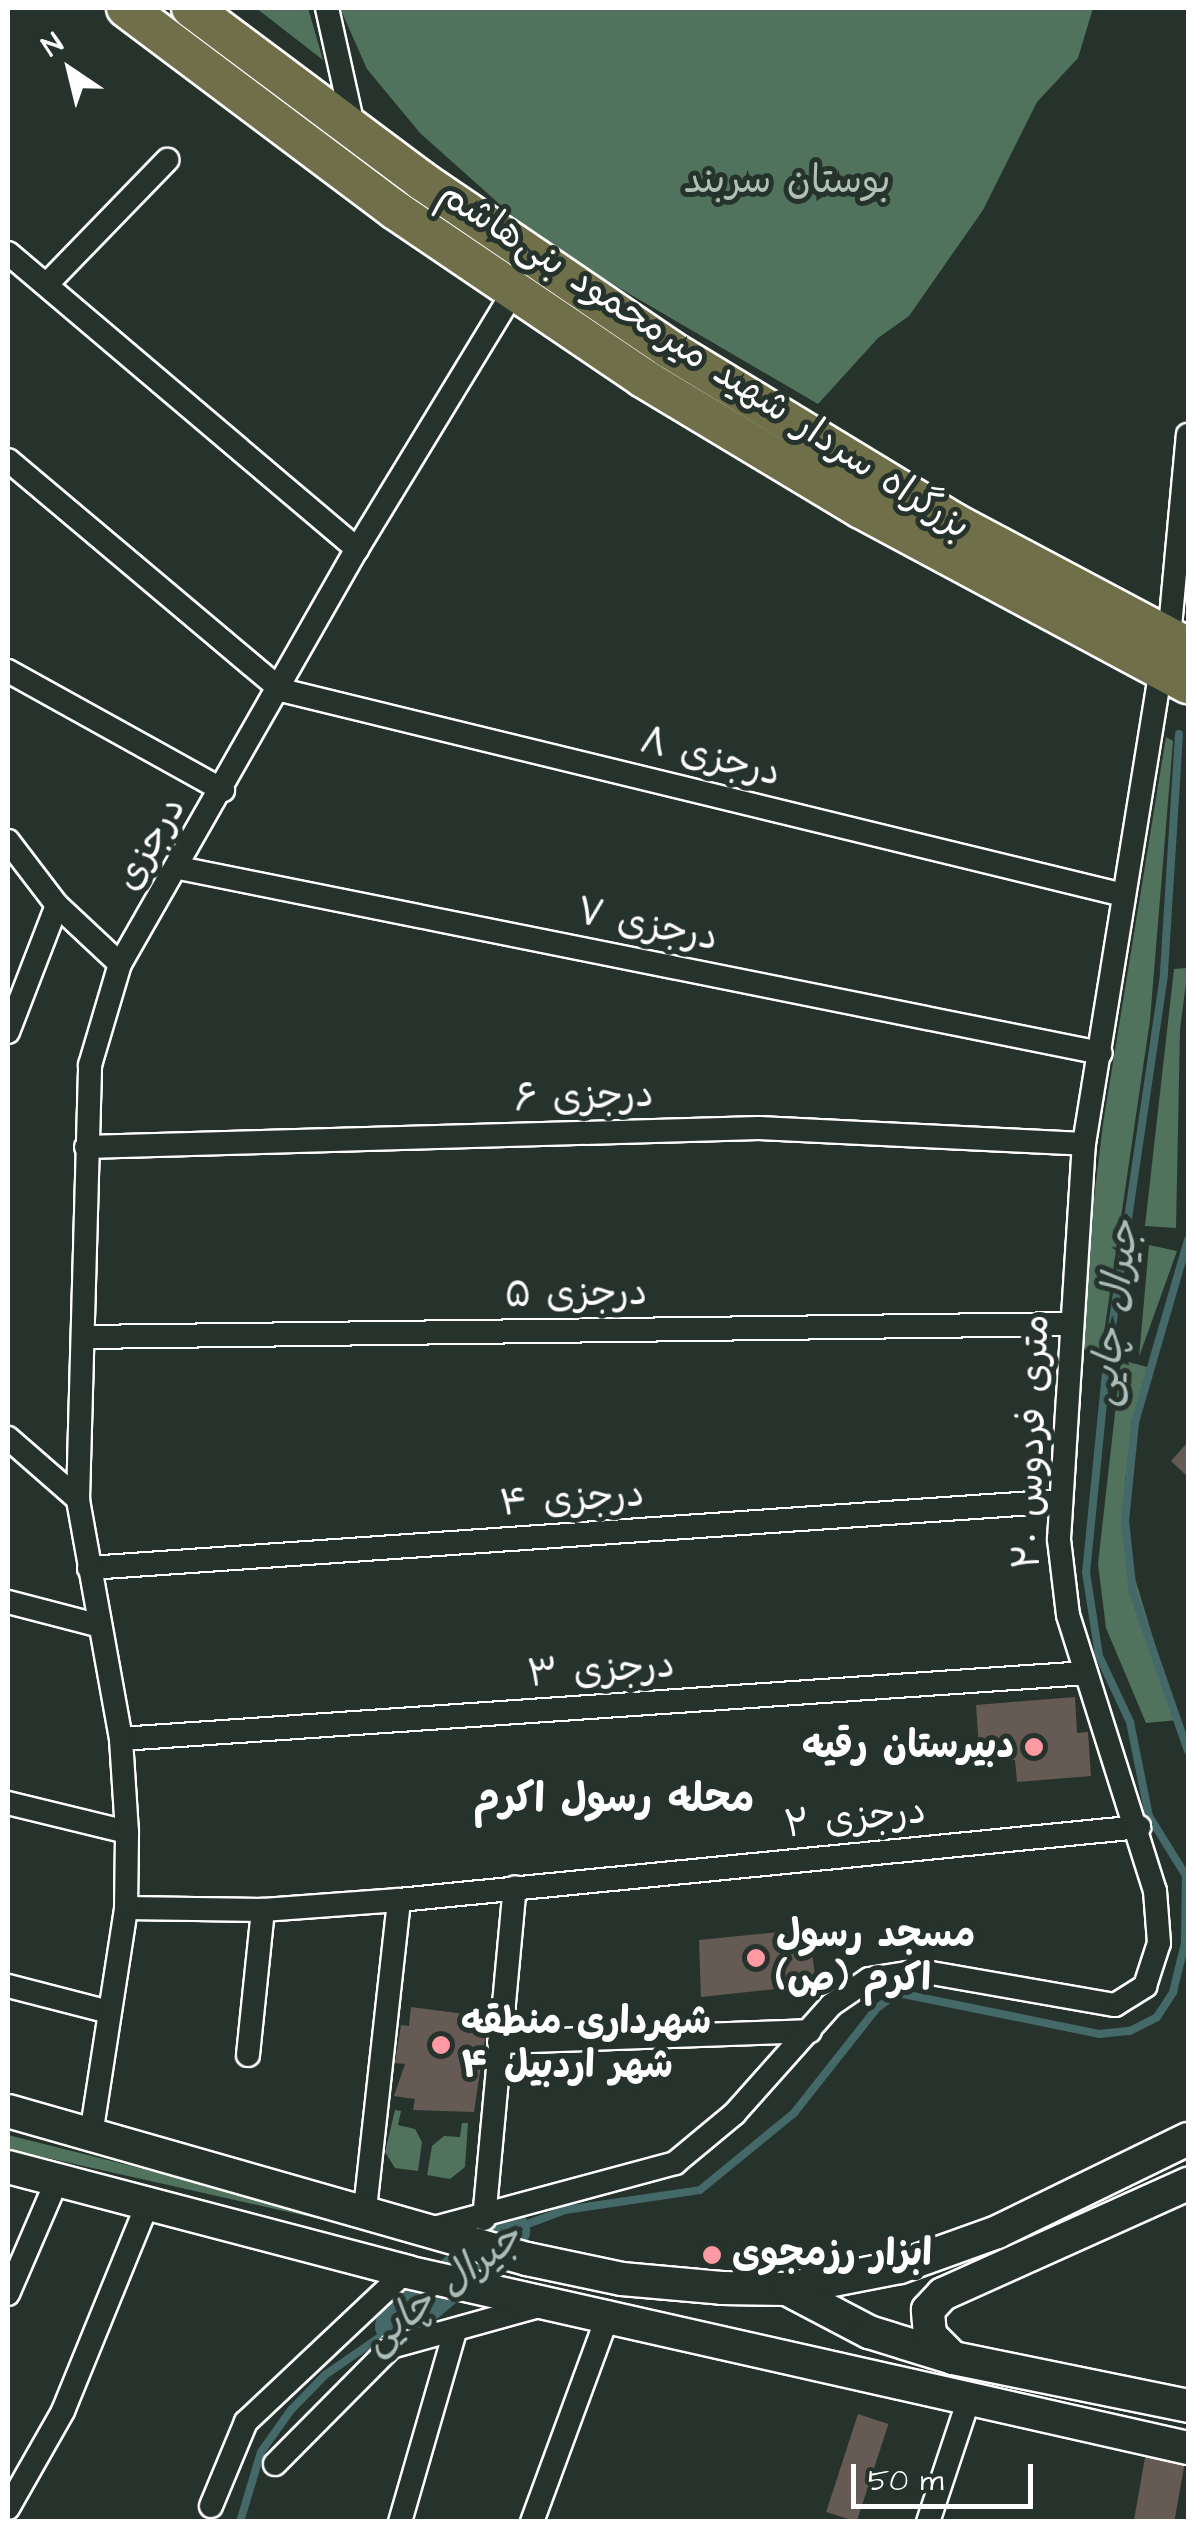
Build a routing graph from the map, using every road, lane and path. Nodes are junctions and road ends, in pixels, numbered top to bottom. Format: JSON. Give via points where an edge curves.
{"nodes":[{"id":1,"x":126,"y":8,"type":"edge"},
{"id":2,"x":191,"y":8,"type":"edge"},
{"id":3,"x":327,"y":8,"type":"edge"},
{"id":4,"x":352,"y":125,"type":"junction"},
{"id":5,"x":167,"y":160,"type":"dead end"},
{"id":6,"x":8,"y":253,"type":"edge"},
{"id":7,"x":47,"y":284,"type":"junction"},
{"id":8,"x":514,"y":292,"type":"junction"},
{"id":9,"x":1188,"y":435,"type":"edge"},
{"id":10,"x":8,"y":460,"type":"edge"},
{"id":11,"x":357,"y":549,"type":"junction"},
{"id":12,"x":1177,"y":660,"type":"edge"},
{"id":13,"x":8,"y":671,"type":"edge"},
{"id":14,"x":280,"y":690,"type":"junction"},
{"id":15,"x":223,"y":790,"type":"junction"},
{"id":16,"x":8,"y":841,"type":"edge"},
{"id":17,"x":179,"y":868,"type":"junction"},
{"id":18,"x":1122,"y":895,"type":"junction"},
{"id":19,"x":57,"y":905,"type":"junction"},
{"id":20,"x":120,"y":964,"type":"junction"},
{"id":21,"x":8,"y":1032,"type":"edge"},
{"id":22,"x":1101,"y":1054,"type":"junction"},
{"id":23,"x":1084,"y":1144,"type":"junction"},
{"id":24,"x":86,"y":1147,"type":"junction"},
{"id":25,"x":1070,"y":1324,"type":"junction"},
{"id":26,"x":83,"y":1336,"type":"junction"},
{"id":27,"x":8,"y":1438,"type":"edge"},
{"id":28,"x":78,"y":1500,"type":"junction"},
{"id":29,"x":1061,"y":1501,"type":"junction"},
{"id":30,"x":89,"y":1568,"type":"junction"},
{"id":31,"x":8,"y":1602,"type":"edge"},
{"id":32,"x":96,"y":1625,"type":"junction"},
{"id":33,"x":1086,"y":1673,"type":"junction"},
{"id":34,"x":120,"y":1739,"type":"junction"},
{"id":35,"x":8,"y":1803,"type":"edge"},
{"id":36,"x":1139,"y":1827,"type":"junction"},
{"id":37,"x":128,"y":1832,"type":"junction"},
{"id":38,"x":515,"y":1887,"type":"junction"},
{"id":39,"x":399,"y":1900,"type":"junction"},
{"id":40,"x":126,"y":1908,"type":"junction"},
{"id":41,"x":263,"y":1910,"type":"junction"},
{"id":42,"x":8,"y":1986,"type":"edge"},
{"id":43,"x":109,"y":2012,"type":"junction"},
{"id":44,"x":810,"y":2031,"type":"junction"},
{"id":45,"x":499,"y":2042,"type":"junction"},
{"id":46,"x":248,"y":2055,"type":"dead end"},
{"id":47,"x":8,"y":2112,"type":"edge"},
{"id":48,"x":91,"y":2134,"type":"junction"},
{"id":49,"x":1188,"y":2139,"type":"edge"},
{"id":50,"x":8,"y":2167,"type":"edge"},
{"id":51,"x":57,"y":2180,"type":"junction"},
{"id":52,"x":1188,"y":2184,"type":"edge"},
{"id":53,"x":148,"y":2203,"type":"junction"},
{"id":54,"x":365,"y":2210,"type":"junction"},
{"id":55,"x":484,"y":2219,"type":"junction"},
{"id":56,"x":422,"y":2231,"type":"junction"},
{"id":57,"x":406,"y":2272,"type":"junction"},
{"id":58,"x":787,"y":2288,"type":"junction"},
{"id":59,"x":8,"y":2294,"type":"edge"},
{"id":60,"x":545,"y":2301,"type":"junction"},
{"id":61,"x":608,"y":2313,"type":"junction"},
{"id":62,"x":455,"y":2331,"type":"junction"},
{"id":63,"x":952,"y":2358,"type":"junction"},
{"id":64,"x":970,"y":2396,"type":"junction"},
{"id":65,"x":1188,"y":2406,"type":"edge"},
{"id":66,"x":1188,"y":2448,"type":"edge"},
{"id":67,"x":275,"y":2464,"type":"dead end"},
{"id":68,"x":211,"y":2506,"type":"dead end"},
{"id":69,"x":8,"y":2508,"type":"edge"},
{"id":70,"x":534,"y":2517,"type":"edge"},
{"id":71,"x":400,"y":2522,"type":"edge"},
{"id":72,"x":558,"y":2522,"type":"edge"},
{"id":73,"x":928,"y":2522,"type":"edge"}],
"edges":[{"from":1,"to":8,"type":"highway","name":"بزرگراه سردار شهید میرمحمود بنی‌هاشم"},
{"from":2,"to":4,"type":"highway","name":"بزرگراه سردار شهید میرمحمود بنی‌هاشم"},
{"from":3,"to":4,"type":"street"},
{"from":4,"to":12,"type":"highway","name":"بزرگراه سردار شهید میرمحمود بنی‌هاشم","via":[[521,252],[669,348]]},
{"from":5,"to":7,"type":"street"},
{"from":6,"to":7,"type":"street"},
{"from":7,"to":11,"type":"street"},
{"from":8,"to":11,"type":"street","name":"درجزی"},
{"from":8,"to":12,"type":"highway","name":"بزرگراه سردار شهید میرمحمود بنی‌هاشم","via":[[861,510]]},
{"from":9,"to":12,"type":"street","name":"۲۰ متری فردوس"},
{"from":10,"to":14,"type":"street"},
{"from":11,"to":14,"type":"street","name":"درجزی"},
{"from":12,"to":18,"type":"street","name":"۲۰ متری فردوس"},
{"from":13,"to":15,"type":"street"},
{"from":14,"to":15,"type":"street","name":"درجزی"},
{"from":14,"to":18,"type":"street","name":"درجزی ۸"},
{"from":15,"to":17,"type":"street","name":"درجزی"},
{"from":16,"to":19,"type":"street"},
{"from":17,"to":20,"type":"street","name":"درجزی"},
{"from":17,"to":22,"type":"street","name":"درجزی ۷"},
{"from":18,"to":22,"type":"street","name":"۲۰ متری فردوس"},
{"from":19,"to":20,"type":"street"},
{"from":19,"to":21,"type":"street"},
{"from":20,"to":24,"type":"street","name":"درجزی","via":[[90,1065]]},
{"from":22,"to":23,"type":"street","name":"۲۰ متری فردوس"},
{"from":23,"to":24,"type":"street","name":"درجزی ۶","via":[[758,1128]]},
{"from":23,"to":25,"type":"street","name":"۲۰ متری فردوس"},
{"from":24,"to":26,"type":"street","name":"درجزی"},
{"from":25,"to":26,"type":"street","name":"درجزی ۵"},
{"from":25,"to":29,"type":"street","name":"۲۰ متری فردوس"},
{"from":26,"to":28,"type":"street","name":"درجزی"},
{"from":27,"to":28,"type":"street"},
{"from":28,"to":30,"type":"street","name":"درجزی"},
{"from":29,"to":30,"type":"street","name":"درجزی ۴"},
{"from":29,"to":33,"type":"street","name":"۲۰ متری فردوس","via":[[1062,1576]]},
{"from":30,"to":32,"type":"street","name":"درجزی"},
{"from":31,"to":32,"type":"street"},
{"from":32,"to":34,"type":"street","name":"درجزی"},
{"from":33,"to":34,"type":"street","name":"درجزی ۳"},
{"from":33,"to":36,"type":"street","name":"۲۰ متری فردوس"},
{"from":34,"to":37,"type":"street","name":"درجزی"},
{"from":35,"to":37,"type":"street"},
{"from":36,"to":38,"type":"street","name":"درجزی ۲"},
{"from":36,"to":44,"type":"street","name":"۲۰ متری فردوس","via":[[1159,1942],[1144,1986],[1133,1996],[1114,2005],[896,1972],[850,1991]]},
{"from":37,"to":40,"type":"street","name":"درجزی"},
{"from":38,"to":39,"type":"street","name":"درجزی ۲"},
{"from":38,"to":45,"type":"street"},
{"from":39,"to":41,"type":"street","name":"درجزی ۲"},
{"from":39,"to":54,"type":"street"},
{"from":40,"to":41,"type":"street","name":"درجزی ۲"},
{"from":40,"to":43,"type":"street","name":"درجزی"},
{"from":41,"to":46,"type":"street"},
{"from":42,"to":43,"type":"street"},
{"from":43,"to":48,"type":"street","name":"درجزی"},
{"from":44,"to":45,"type":"street"},
{"from":44,"to":55,"type":"street","name":"۲۰ متری فردوس","via":[[713,2136],[675,2163]]},
{"from":45,"to":55,"type":"street"},
{"from":47,"to":48,"type":"main road"},
{"from":48,"to":54,"type":"main road"},
{"from":49,"to":58,"type":"main road","via":[[997,2232],[900,2267]]},
{"from":50,"to":51,"type":"main road"},
{"from":51,"to":53,"type":"main road"},
{"from":51,"to":59,"type":"street"},
{"from":52,"to":63,"type":"main road","via":[[943,2294],[928,2310],[930,2335]]},
{"from":53,"to":57,"type":"main road"},
{"from":53,"to":69,"type":"street","via":[[64,2410]]},
{"from":54,"to":56,"type":"main road"},
{"from":55,"to":56,"type":"street","name":"۲۰ متری فردوس"},
{"from":56,"to":58,"type":"main road","via":[[622,2280]]},
{"from":57,"to":60,"type":"main road"},
{"from":57,"to":68,"type":"street","via":[[246,2422]]},
{"from":58,"to":63,"type":"main road","via":[[869,2332]]},
{"from":60,"to":61,"type":"main road"},
{"from":60,"to":62,"type":"street"},
{"from":61,"to":64,"type":"main road"},
{"from":61,"to":70,"type":"street"},
{"from":62,"to":67,"type":"street","via":[[391,2347]]},
{"from":62,"to":71,"type":"street"},
{"from":63,"to":65,"type":"main road"},
{"from":64,"to":66,"type":"main road"},
{"from":64,"to":73,"type":"street"},
{"from":70,"to":72,"type":"street"}]}
